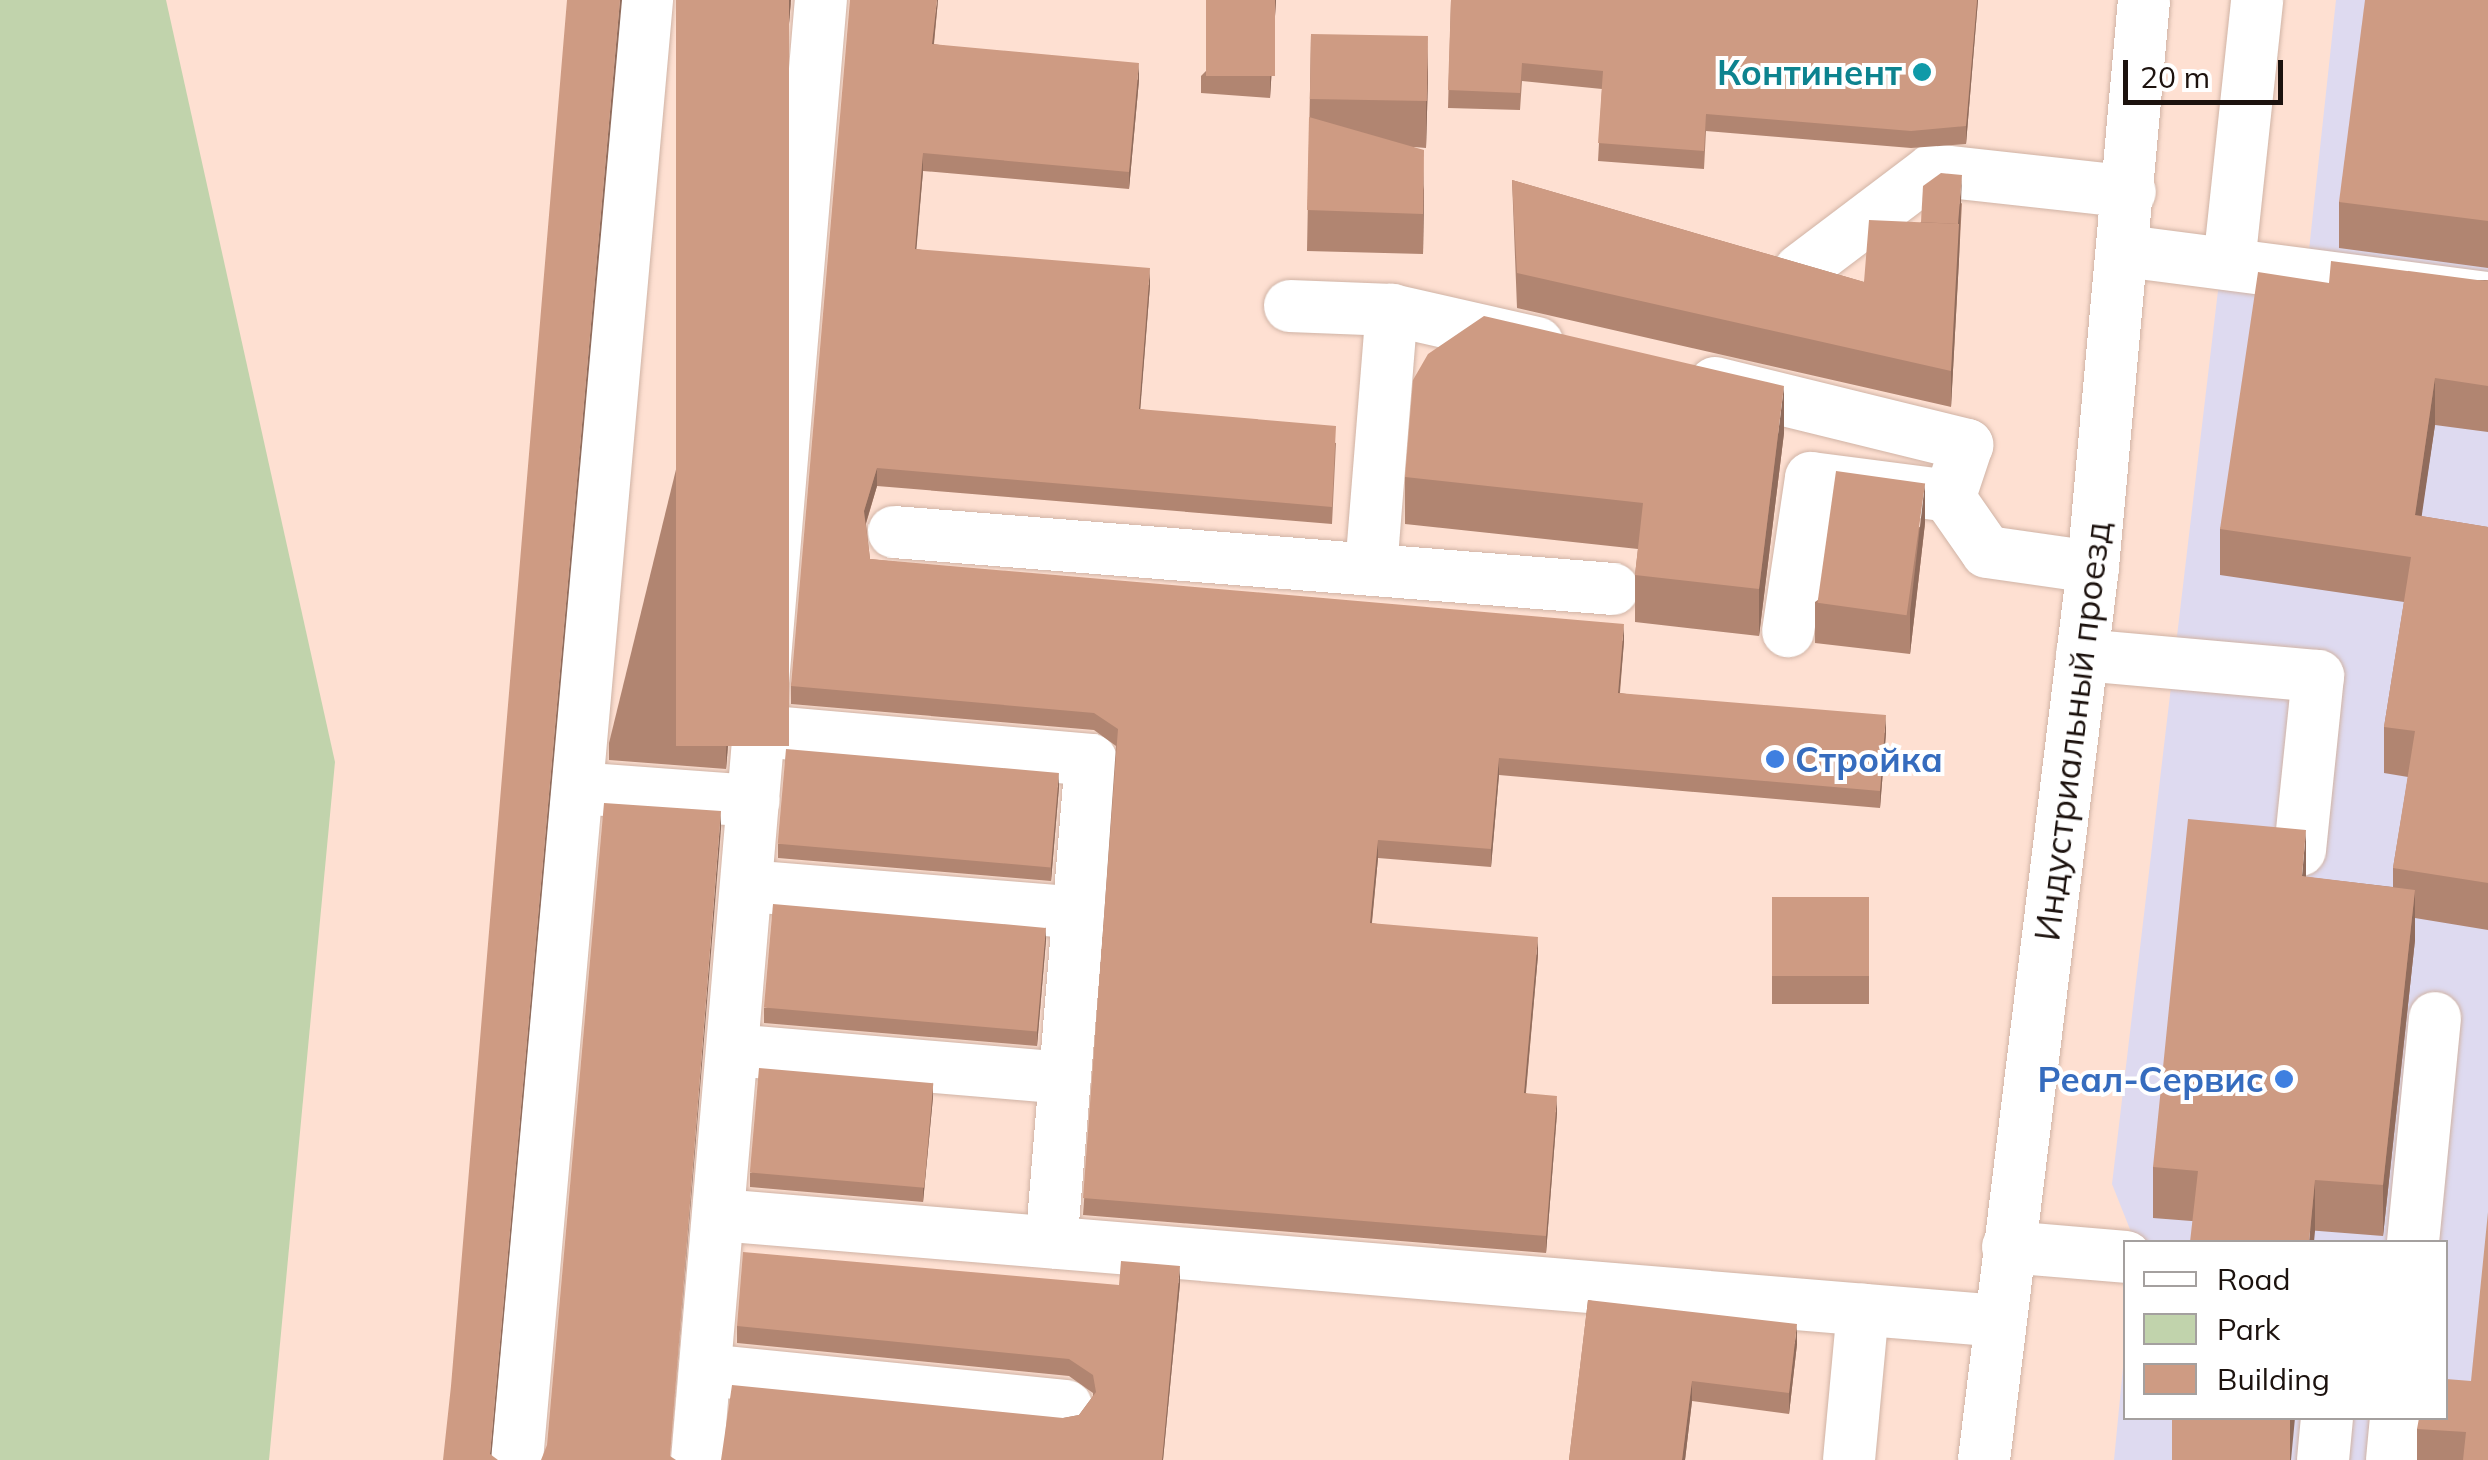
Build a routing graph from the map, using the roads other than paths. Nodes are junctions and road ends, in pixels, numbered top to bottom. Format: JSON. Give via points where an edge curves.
{"nodes":[{"id":1,"x":646,"y":0,"type":"edge"},
{"id":2,"x":822,"y":0,"type":"edge"},
{"id":3,"x":2144,"y":0,"type":"edge"},
{"id":4,"x":2257,"y":0,"type":"edge"},
{"id":5,"x":2130,"y":192,"type":"junction"},
{"id":6,"x":2124,"y":250,"type":"junction"},
{"id":7,"x":2229,"y":264,"type":"junction"},
{"id":8,"x":1800,"y":270,"type":"edge"},
{"id":9,"x":2488,"y":298,"type":"edge"},
{"id":10,"x":1290,"y":306,"type":"dead end"},
{"id":11,"x":1392,"y":310,"type":"junction"},
{"id":12,"x":1583,"y":353,"type":"edge"},
{"id":13,"x":1659,"y":370,"type":"edge"},
{"id":14,"x":1948,"y":496,"type":"junction"},
{"id":15,"x":894,"y":532,"type":"dead end"},
{"id":16,"x":2093,"y":566,"type":"junction"},
{"id":17,"x":1371,"y":569,"type":"junction"},
{"id":18,"x":1612,"y":589,"type":"dead end"},
{"id":19,"x":1788,"y":630,"type":"dead end"},
{"id":20,"x":2082,"y":655,"type":"junction"},
{"id":21,"x":760,"y":731,"type":"junction"},
{"id":22,"x":576,"y":788,"type":"junction"},
{"id":23,"x":754,"y":801,"type":"junction"},
{"id":24,"x":2300,"y":850,"type":"edge"},
{"id":25,"x":747,"y":886,"type":"junction"},
{"id":26,"x":1079,"y":913,"type":"junction"},
{"id":27,"x":2435,"y":1018,"type":"dead end"},
{"id":28,"x":733,"y":1050,"type":"junction"},
{"id":29,"x":1065,"y":1078,"type":"junction"},
{"id":30,"x":719,"y":1215,"type":"junction"},
{"id":31,"x":2413,"y":1240,"type":"edge"},
{"id":32,"x":1052,"y":1242,"type":"junction"},
{"id":33,"x":2008,"y":1246,"type":"junction"},
{"id":34,"x":2123,"y":1257,"type":"edge"},
{"id":35,"x":1863,"y":1310,"type":"junction"},
{"id":36,"x":1999,"y":1321,"type":"junction"},
{"id":37,"x":706,"y":1370,"type":"junction"},
{"id":38,"x":1066,"y":1406,"type":"dead end"},
{"id":39,"x":2327,"y":1420,"type":"edge"},
{"id":40,"x":2396,"y":1420,"type":"edge"},
{"id":41,"x":516,"y":1460,"type":"edge"},
{"id":42,"x":697,"y":1460,"type":"edge"},
{"id":43,"x":1849,"y":1460,"type":"edge"},
{"id":44,"x":1984,"y":1460,"type":"edge"},
{"id":45,"x":2323,"y":1460,"type":"edge"},
{"id":46,"x":2392,"y":1460,"type":"edge"}],
"edges":[{"from":1,"to":22,"type":"street"},
{"from":2,"to":21,"type":"street"},
{"from":3,"to":5,"type":"street","name":"Индустриальный проезд"},
{"from":4,"to":7,"type":"street"},
{"from":5,"to":6,"type":"street","name":"Индустриальный проезд"},
{"from":5,"to":8,"type":"street","via":[[1932,170]]},
{"from":6,"to":7,"type":"street"},
{"from":6,"to":16,"type":"street","name":"Индустриальный проезд"},
{"from":7,"to":9,"type":"street"},
{"from":10,"to":11,"type":"street"},
{"from":11,"to":12,"type":"street"},
{"from":11,"to":17,"type":"street"},
{"from":13,"to":14,"type":"street","via":[[1968,445]]},
{"from":14,"to":16,"type":"street","via":[[1987,552]]},
{"from":14,"to":19,"type":"street","via":[[1811,478]]},
{"from":15,"to":17,"type":"street"},
{"from":16,"to":20,"type":"street","name":"Индустриальный проезд"},
{"from":17,"to":18,"type":"street"},
{"from":20,"to":24,"type":"street","via":[[2318,676]]},
{"from":20,"to":33,"type":"street","name":"Индустриальный проезд"},
{"from":21,"to":23,"type":"street"},
{"from":21,"to":26,"type":"street","via":[[1091,760]]},
{"from":22,"to":23,"type":"street"},
{"from":22,"to":41,"type":"street"},
{"from":23,"to":25,"type":"street"},
{"from":25,"to":26,"type":"street"},
{"from":25,"to":28,"type":"street"},
{"from":26,"to":29,"type":"street"},
{"from":27,"to":31,"type":"street"},
{"from":28,"to":29,"type":"street"},
{"from":28,"to":30,"type":"street"},
{"from":29,"to":32,"type":"street"},
{"from":30,"to":32,"type":"street"},
{"from":30,"to":37,"type":"street"},
{"from":32,"to":35,"type":"street"},
{"from":33,"to":34,"type":"street"},
{"from":33,"to":36,"type":"street","name":"Индустриальный проезд"},
{"from":35,"to":36,"type":"street"},
{"from":35,"to":43,"type":"street"},
{"from":36,"to":44,"type":"street","name":"Индустриальный проезд"},
{"from":37,"to":38,"type":"street"},
{"from":37,"to":42,"type":"street"},
{"from":39,"to":45,"type":"street"},
{"from":40,"to":46,"type":"street"}]}
